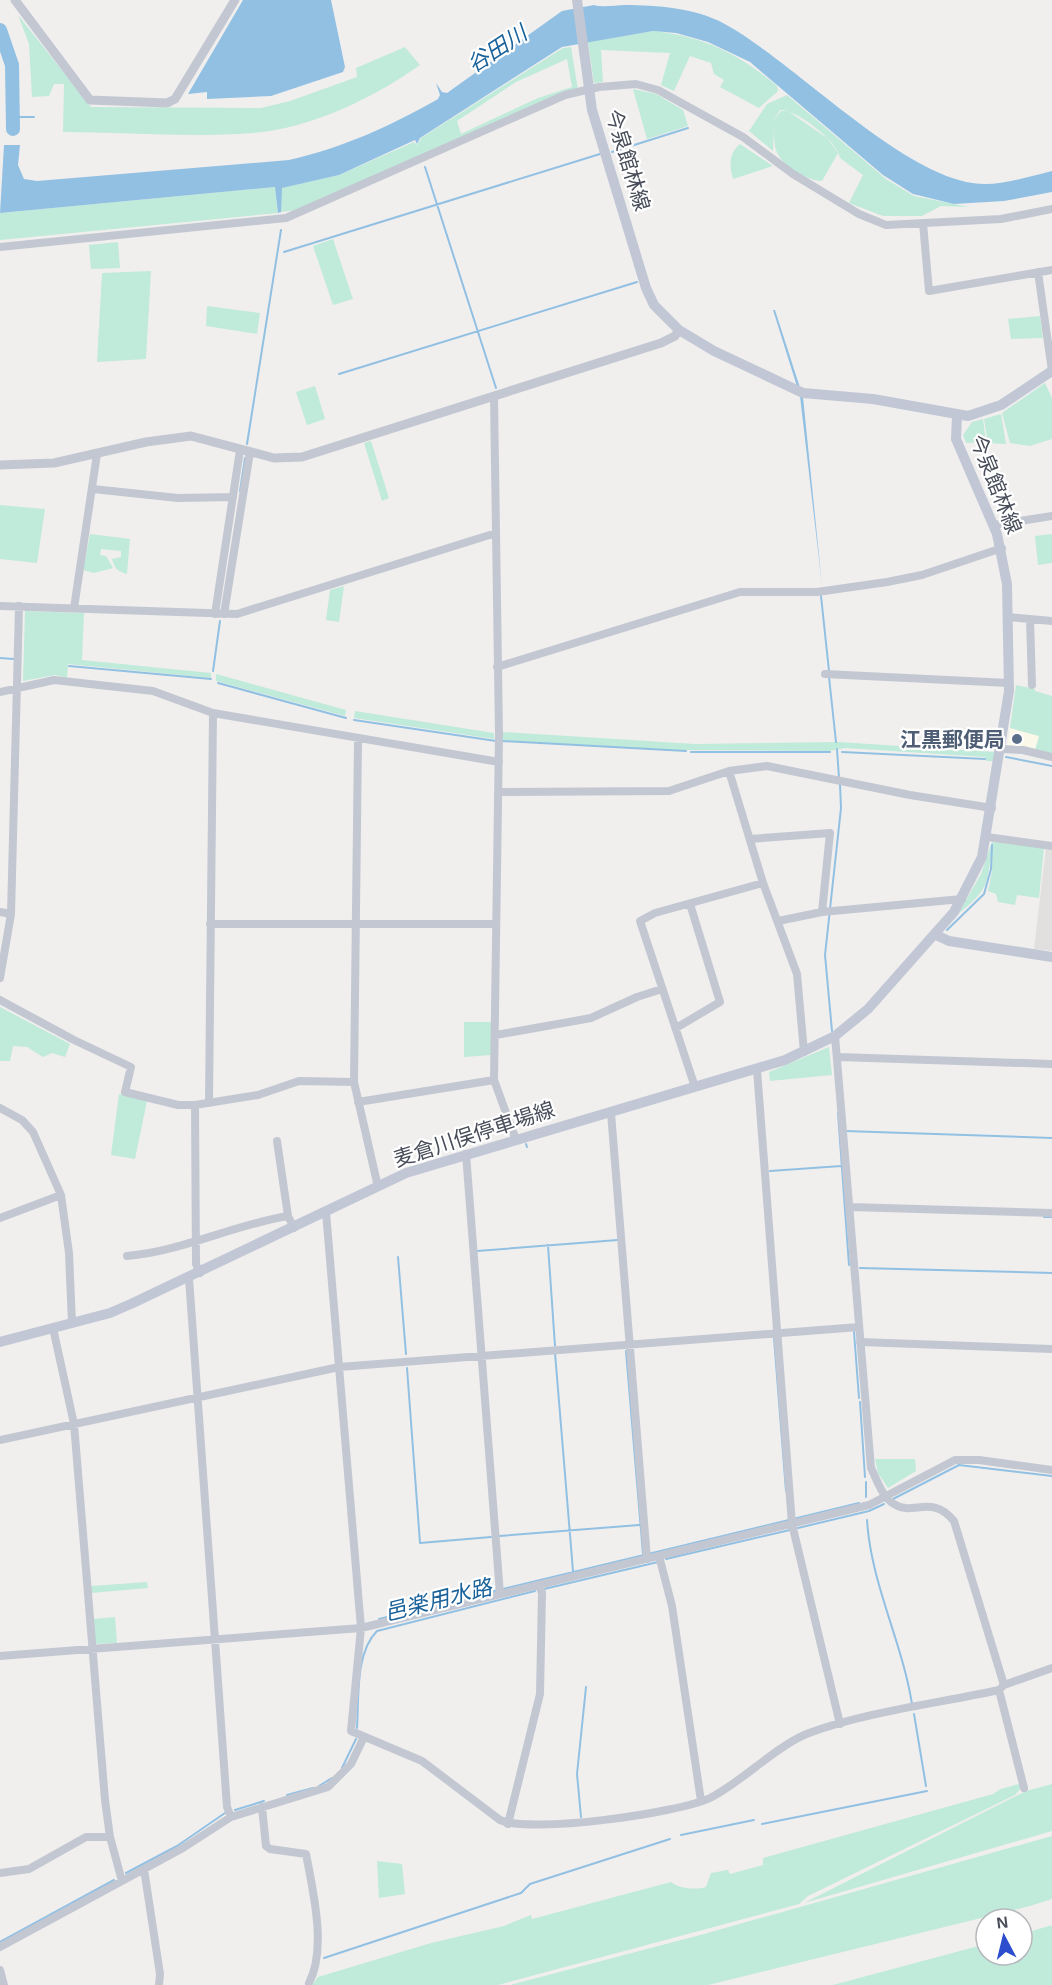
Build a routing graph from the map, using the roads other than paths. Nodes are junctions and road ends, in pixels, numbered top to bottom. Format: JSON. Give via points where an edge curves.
{"nodes":[{"id":1,"x":15,"y":0,"type":"edge"},
{"id":2,"x":234,"y":0,"type":"edge"},
{"id":3,"x":577,"y":1,"type":"edge"},
{"id":4,"x":588,"y":89,"type":"junction"},
{"id":5,"x":1052,"y":209,"type":"edge"},
{"id":6,"x":923,"y":223,"type":"junction"},
{"id":7,"x":0,"y":247,"type":"edge"},
{"id":8,"x":1052,"y":270,"type":"edge"},
{"id":9,"x":1038,"y":272,"type":"junction"},
{"id":10,"x":679,"y":330,"type":"junction"},
{"id":11,"x":1052,"y":371,"type":"edge"},
{"id":12,"x":494,"y":397,"type":"junction"},
{"id":13,"x":957,"y":416,"type":"junction"},
{"id":14,"x":245,"y":451,"type":"junction"},
{"id":15,"x":97,"y":453,"type":"junction"},
{"id":16,"x":0,"y":465,"type":"edge"},
{"id":17,"x":93,"y":489,"type":"junction"},
{"id":18,"x":233,"y":496,"type":"junction"},
{"id":19,"x":1052,"y":516,"type":"edge"},
{"id":20,"x":994,"y":525,"type":"junction"},
{"id":21,"x":496,"y":534,"type":"junction"},
{"id":22,"x":1002,"y":548,"type":"junction"},
{"id":23,"x":0,"y":606,"type":"edge"},
{"id":24,"x":19,"y":606,"type":"junction"},
{"id":25,"x":74,"y":608,"type":"junction"},
{"id":26,"x":215,"y":614,"type":"junction"},
{"id":27,"x":224,"y":614,"type":"junction"},
{"id":28,"x":1008,"y":617,"type":"junction"},
{"id":29,"x":1030,"y":619,"type":"junction"},
{"id":30,"x":1052,"y":621,"type":"edge"},
{"id":31,"x":497,"y":667,"type":"junction"},
{"id":32,"x":825,"y":674,"type":"dead end"},
{"id":33,"x":1009,"y":683,"type":"junction"},
{"id":34,"x":1032,"y":686,"type":"dead end"},
{"id":35,"x":17,"y":688,"type":"junction"},
{"id":36,"x":0,"y":692,"type":"edge"},
{"id":37,"x":213,"y":712,"type":"junction"},
{"id":38,"x":358,"y":739,"type":"junction"},
{"id":39,"x":1001,"y":748,"type":"junction"},
{"id":40,"x":1052,"y":757,"type":"edge"},
{"id":41,"x":499,"y":762,"type":"junction"},
{"id":42,"x":729,"y":771,"type":"junction"},
{"id":43,"x":499,"y":792,"type":"junction"},
{"id":44,"x":992,"y":807,"type":"junction"},
{"id":45,"x":987,"y":837,"type":"junction"},
{"id":46,"x":750,"y":839,"type":"junction"},
{"id":47,"x":1052,"y":846,"type":"edge"},
{"id":48,"x":763,"y":883,"type":"junction"},
{"id":49,"x":962,"y":899,"type":"junction"},
{"id":50,"x":690,"y":904,"type":"junction"},
{"id":51,"x":0,"y":912,"type":"edge"},
{"id":52,"x":822,"y":912,"type":"junction"},
{"id":53,"x":11,"y":914,"type":"junction"},
{"id":54,"x":778,"y":921,"type":"junction"},
{"id":55,"x":356,"y":923,"type":"junction"},
{"id":56,"x":210,"y":924,"type":"junction"},
{"id":57,"x":496,"y":924,"type":"junction"},
{"id":58,"x":936,"y":935,"type":"junction"},
{"id":59,"x":1052,"y":957,"type":"edge"},
{"id":60,"x":0,"y":978,"type":"edge"},
{"id":61,"x":662,"y":989,"type":"junction"},
{"id":62,"x":0,"y":1000,"type":"edge"},
{"id":63,"x":676,"y":1029,"type":"junction"},
{"id":64,"x":496,"y":1035,"type":"junction"},
{"id":65,"x":835,"y":1036,"type":"junction"},
{"id":66,"x":804,"y":1052,"type":"junction"},
{"id":67,"x":839,"y":1057,"type":"junction"},
{"id":68,"x":1052,"y":1064,"type":"edge"},
{"id":69,"x":756,"y":1070,"type":"junction"},
{"id":70,"x":494,"y":1080,"type":"junction"},
{"id":71,"x":354,"y":1082,"type":"junction"},
{"id":72,"x":695,"y":1087,"type":"junction"},
{"id":73,"x":209,"y":1102,"type":"junction"},
{"id":74,"x":358,"y":1102,"type":"junction"},
{"id":75,"x":195,"y":1105,"type":"junction"},
{"id":76,"x":0,"y":1108,"type":"edge"},
{"id":77,"x":612,"y":1113,"type":"junction"},
{"id":78,"x":516,"y":1140,"type":"junction"},
{"id":79,"x":277,"y":1141,"type":"dead end"},
{"id":80,"x":466,"y":1154,"type":"junction"},
{"id":81,"x":378,"y":1187,"type":"junction"},
{"id":82,"x":61,"y":1195,"type":"junction"},
{"id":83,"x":851,"y":1207,"type":"junction"},
{"id":84,"x":326,"y":1212,"type":"junction"},
{"id":85,"x":1052,"y":1213,"type":"edge"},
{"id":86,"x":288,"y":1216,"type":"junction"},
{"id":87,"x":0,"y":1218,"type":"edge"},
{"id":88,"x":294,"y":1228,"type":"junction"},
{"id":89,"x":196,"y":1242,"type":"junction"},
{"id":90,"x":127,"y":1256,"type":"dead end"},
{"id":91,"x":200,"y":1273,"type":"junction"},
{"id":92,"x":189,"y":1278,"type":"junction"},
{"id":93,"x":72,"y":1323,"type":"junction"},
{"id":94,"x":859,"y":1327,"type":"junction"},
{"id":95,"x":53,"y":1328,"type":"junction"},
{"id":96,"x":778,"y":1334,"type":"junction"},
{"id":97,"x":0,"y":1342,"type":"edge"},
{"id":98,"x":860,"y":1342,"type":"junction"},
{"id":99,"x":630,"y":1344,"type":"junction"},
{"id":100,"x":1052,"y":1349,"type":"edge"},
{"id":101,"x":481,"y":1355,"type":"junction"},
{"id":102,"x":339,"y":1367,"type":"junction"},
{"id":103,"x":197,"y":1396,"type":"junction"},
{"id":104,"x":74,"y":1424,"type":"junction"},
{"id":105,"x":0,"y":1440,"type":"edge"},
{"id":106,"x":1052,"y":1470,"type":"edge"},
{"id":107,"x":886,"y":1497,"type":"junction"},
{"id":108,"x":792,"y":1524,"type":"junction"},
{"id":109,"x":658,"y":1556,"type":"junction"},
{"id":110,"x":647,"y":1559,"type":"junction"},
{"id":111,"x":539,"y":1585,"type":"junction"},
{"id":112,"x":500,"y":1594,"type":"junction"},
{"id":113,"x":361,"y":1628,"type":"junction"},
{"id":114,"x":215,"y":1640,"type":"junction"},
{"id":115,"x":91,"y":1650,"type":"junction"},
{"id":116,"x":0,"y":1656,"type":"edge"},
{"id":117,"x":1052,"y":1668,"type":"edge"},
{"id":118,"x":1001,"y":1688,"type":"junction"},
{"id":119,"x":840,"y":1724,"type":"junction"},
{"id":120,"x":364,"y":1737,"type":"junction"},
{"id":121,"x":1024,"y":1788,"type":"dead end"},
{"id":122,"x":701,"y":1801,"type":"junction"},
{"id":123,"x":262,"y":1807,"type":"junction"},
{"id":124,"x":231,"y":1817,"type":"junction"},
{"id":125,"x":508,"y":1824,"type":"junction"},
{"id":126,"x":110,"y":1837,"type":"junction"},
{"id":127,"x":144,"y":1869,"type":"junction"},
{"id":128,"x":0,"y":1873,"type":"edge"},
{"id":129,"x":122,"y":1881,"type":"junction"},
{"id":130,"x":0,"y":1947,"type":"edge"},
{"id":131,"x":0,"y":1970,"type":"edge"},
{"id":132,"x":309,"y":1983,"type":"dead end"},
{"id":133,"x":4,"y":1985,"type":"edge"},
{"id":134,"x":159,"y":1985,"type":"edge"}],
"edges":[{"from":1,"to":2,"type":"street","via":[[90,100],[167,103],[175,99]]},
{"from":3,"to":4,"type":"main road","name":"今泉館林線"},
{"from":4,"to":6,"type":"street","via":[[636,84],[658,90],[743,137],[793,174],[859,214],[886,225]]},
{"from":4,"to":7,"type":"street","via":[[554,100],[286,218]]},
{"from":4,"to":10,"type":"main road","name":"今泉館林線","via":[[646,288],[654,305]]},
{"from":5,"to":6,"type":"street","via":[[1001,219]]},
{"from":6,"to":9,"type":"street","via":[[928,291]]},
{"from":8,"to":9,"type":"street"},
{"from":9,"to":11,"type":"street"},
{"from":10,"to":12,"type":"street","via":[[661,343]]},
{"from":10,"to":13,"type":"main road","name":"今泉館林線","via":[[796,390],[884,400]]},
{"from":11,"to":13,"type":"main road","via":[[993,409]]},
{"from":12,"to":14,"type":"street","via":[[302,457],[274,458]]},
{"from":12,"to":21,"type":"street"},
{"from":13,"to":20,"type":"main road","name":"今泉館林線","via":[[956,439]]},
{"from":14,"to":15,"type":"street","via":[[191,436]]},
{"from":14,"to":18,"type":"street"},
{"from":14,"to":27,"type":"street"},
{"from":15,"to":16,"type":"street","via":[[36,465]]},
{"from":15,"to":17,"type":"street"},
{"from":17,"to":18,"type":"street","via":[[178,498]]},
{"from":17,"to":25,"type":"street"},
{"from":18,"to":26,"type":"street"},
{"from":19,"to":20,"type":"street"},
{"from":20,"to":22,"type":"main road","name":"今泉館林線"},
{"from":21,"to":27,"type":"street","via":[[246,613]]},
{"from":21,"to":31,"type":"street"},
{"from":22,"to":28,"type":"main road","name":"今泉館林線"},
{"from":22,"to":31,"type":"street","via":[[922,575],[887,582],[817,592],[740,592]]},
{"from":23,"to":24,"type":"street"},
{"from":24,"to":25,"type":"street"},
{"from":24,"to":35,"type":"street"},
{"from":25,"to":26,"type":"street"},
{"from":26,"to":27,"type":"street"},
{"from":28,"to":29,"type":"street"},
{"from":28,"to":33,"type":"main road","name":"今泉館林線"},
{"from":29,"to":30,"type":"street"},
{"from":29,"to":34,"type":"street"},
{"from":31,"to":41,"type":"street"},
{"from":32,"to":33,"type":"street"},
{"from":33,"to":39,"type":"main road","name":"今泉館林線"},
{"from":35,"to":36,"type":"street"},
{"from":35,"to":37,"type":"street","via":[[54,680],[153,691]]},
{"from":35,"to":53,"type":"street"},
{"from":37,"to":38,"type":"street"},
{"from":37,"to":56,"type":"street"},
{"from":38,"to":41,"type":"street"},
{"from":38,"to":55,"type":"street"},
{"from":39,"to":40,"type":"street"},
{"from":39,"to":44,"type":"main road","name":"今泉館林線"},
{"from":41,"to":43,"type":"street"},
{"from":42,"to":43,"type":"street","via":[[669,791]]},
{"from":42,"to":44,"type":"street","via":[[777,767],[910,795]]},
{"from":42,"to":46,"type":"street"},
{"from":43,"to":57,"type":"street"},
{"from":44,"to":45,"type":"main road","name":"今泉館林線"},
{"from":45,"to":47,"type":"street"},
{"from":45,"to":49,"type":"main road","name":"今泉館林線","via":[[978,870]]},
{"from":46,"to":48,"type":"street"},
{"from":46,"to":52,"type":"street","via":[[830,833]]},
{"from":48,"to":50,"type":"street"},
{"from":48,"to":54,"type":"street"},
{"from":49,"to":52,"type":"street"},
{"from":49,"to":58,"type":"main road","name":"今泉館林線"},
{"from":50,"to":61,"type":"street","via":[[640,921]]},
{"from":50,"to":63,"type":"street","via":[[720,1002]]},
{"from":51,"to":53,"type":"street"},
{"from":52,"to":54,"type":"street"},
{"from":53,"to":60,"type":"street"},
{"from":54,"to":66,"type":"street","via":[[797,974]]},
{"from":55,"to":56,"type":"street"},
{"from":55,"to":57,"type":"street"},
{"from":55,"to":71,"type":"street"},
{"from":56,"to":73,"type":"street"},
{"from":57,"to":64,"type":"street"},
{"from":58,"to":59,"type":"main road","via":[[949,941]]},
{"from":58,"to":65,"type":"main road","name":"麦倉川俣停車場線","via":[[868,1008]]},
{"from":61,"to":63,"type":"street"},
{"from":61,"to":64,"type":"street","via":[[591,1018]]},
{"from":62,"to":75,"type":"street","via":[[131,1067],[125,1092],[178,1105]]},
{"from":63,"to":72,"type":"street"},
{"from":64,"to":70,"type":"street"},
{"from":65,"to":66,"type":"main road","name":"麦倉川俣停車場線"},
{"from":65,"to":67,"type":"street"},
{"from":66,"to":69,"type":"main road","name":"麦倉川俣停車場線"},
{"from":67,"to":68,"type":"street"},
{"from":67,"to":83,"type":"street"},
{"from":69,"to":72,"type":"main road","name":"麦倉川俣停車場線"},
{"from":69,"to":96,"type":"street"},
{"from":70,"to":74,"type":"street"},
{"from":70,"to":78,"type":"street"},
{"from":71,"to":73,"type":"street","via":[[299,1081],[258,1095]]},
{"from":71,"to":74,"type":"street"},
{"from":72,"to":77,"type":"main road","name":"麦倉川俣停車場線"},
{"from":73,"to":75,"type":"street"},
{"from":74,"to":81,"type":"street"},
{"from":75,"to":89,"type":"street"},
{"from":76,"to":82,"type":"street","via":[[22,1120],[33,1132]]},
{"from":77,"to":78,"type":"main road","name":"麦倉川俣停車場線"},
{"from":77,"to":99,"type":"street"},
{"from":78,"to":80,"type":"main road","name":"麦倉川俣停車場線"},
{"from":79,"to":86,"type":"street"},
{"from":80,"to":81,"type":"main road","name":"麦倉川俣停車場線","via":[[406,1173]]},
{"from":80,"to":101,"type":"street"},
{"from":81,"to":84,"type":"main road","name":"麦倉川俣停車場線"},
{"from":82,"to":87,"type":"street"},
{"from":82,"to":93,"type":"street","via":[[69,1253]]},
{"from":83,"to":85,"type":"street"},
{"from":83,"to":94,"type":"street"},
{"from":84,"to":88,"type":"main road","name":"麦倉川俣停車場線"},
{"from":84,"to":102,"type":"street"},
{"from":86,"to":88,"type":"street"},
{"from":86,"to":89,"type":"street"},
{"from":88,"to":91,"type":"main road","name":"麦倉川俣停車場線"},
{"from":89,"to":90,"type":"street","via":[[157,1254]]},
{"from":89,"to":91,"type":"street"},
{"from":91,"to":92,"type":"main road","name":"麦倉川俣停車場線"},
{"from":92,"to":93,"type":"main road","name":"麦倉川俣停車場線","via":[[110,1313]]},
{"from":92,"to":103,"type":"street"},
{"from":93,"to":95,"type":"main road","name":"麦倉川俣停車場線"},
{"from":94,"to":96,"type":"street"},
{"from":94,"to":98,"type":"street"},
{"from":95,"to":97,"type":"main road","name":"麦倉川俣停車場線"},
{"from":95,"to":104,"type":"street"},
{"from":96,"to":99,"type":"street"},
{"from":96,"to":108,"type":"street"},
{"from":98,"to":100,"type":"street"},
{"from":98,"to":107,"type":"street","via":[[872,1468]]},
{"from":99,"to":101,"type":"street"},
{"from":99,"to":110,"type":"street"},
{"from":101,"to":102,"type":"street"},
{"from":101,"to":112,"type":"street"},
{"from":102,"to":103,"type":"street"},
{"from":102,"to":113,"type":"street"},
{"from":103,"to":104,"type":"street"},
{"from":103,"to":114,"type":"street"},
{"from":104,"to":105,"type":"street"},
{"from":104,"to":115,"type":"street"},
{"from":106,"to":107,"type":"street","via":[[954,1460]]},
{"from":107,"to":108,"type":"street"},
{"from":107,"to":118,"type":"street","via":[[900,1507],[940,1508],[954,1521]]},
{"from":108,"to":109,"type":"street"},
{"from":108,"to":119,"type":"street"},
{"from":109,"to":110,"type":"street"},
{"from":109,"to":122,"type":"street","via":[[672,1606]]},
{"from":110,"to":111,"type":"street"},
{"from":111,"to":112,"type":"street"},
{"from":111,"to":125,"type":"street","via":[[540,1694]]},
{"from":112,"to":113,"type":"street"},
{"from":113,"to":114,"type":"street"},
{"from":113,"to":120,"type":"street","via":[[351,1731]]},
{"from":114,"to":115,"type":"street"},
{"from":114,"to":124,"type":"street","via":[[227,1807]]},
{"from":115,"to":116,"type":"street"},
{"from":115,"to":126,"type":"street"},
{"from":117,"to":118,"type":"street"},
{"from":118,"to":119,"type":"street"},
{"from":118,"to":121,"type":"street"},
{"from":119,"to":122,"type":"street","via":[[806,1734]]},
{"from":120,"to":123,"type":"street","via":[[351,1764],[328,1787]]},
{"from":120,"to":125,"type":"street","via":[[422,1761]]},
{"from":122,"to":125,"type":"street","via":[[605,1819]]},
{"from":123,"to":124,"type":"street"},
{"from":123,"to":132,"type":"street","via":[[266,1846],[306,1854],[318,1949]]},
{"from":124,"to":127,"type":"street"},
{"from":126,"to":128,"type":"street","via":[[86,1837],[29,1869]]},
{"from":126,"to":129,"type":"street"},
{"from":127,"to":129,"type":"street"},
{"from":127,"to":134,"type":"street"},
{"from":129,"to":130,"type":"street"},
{"from":131,"to":133,"type":"street"}]}
